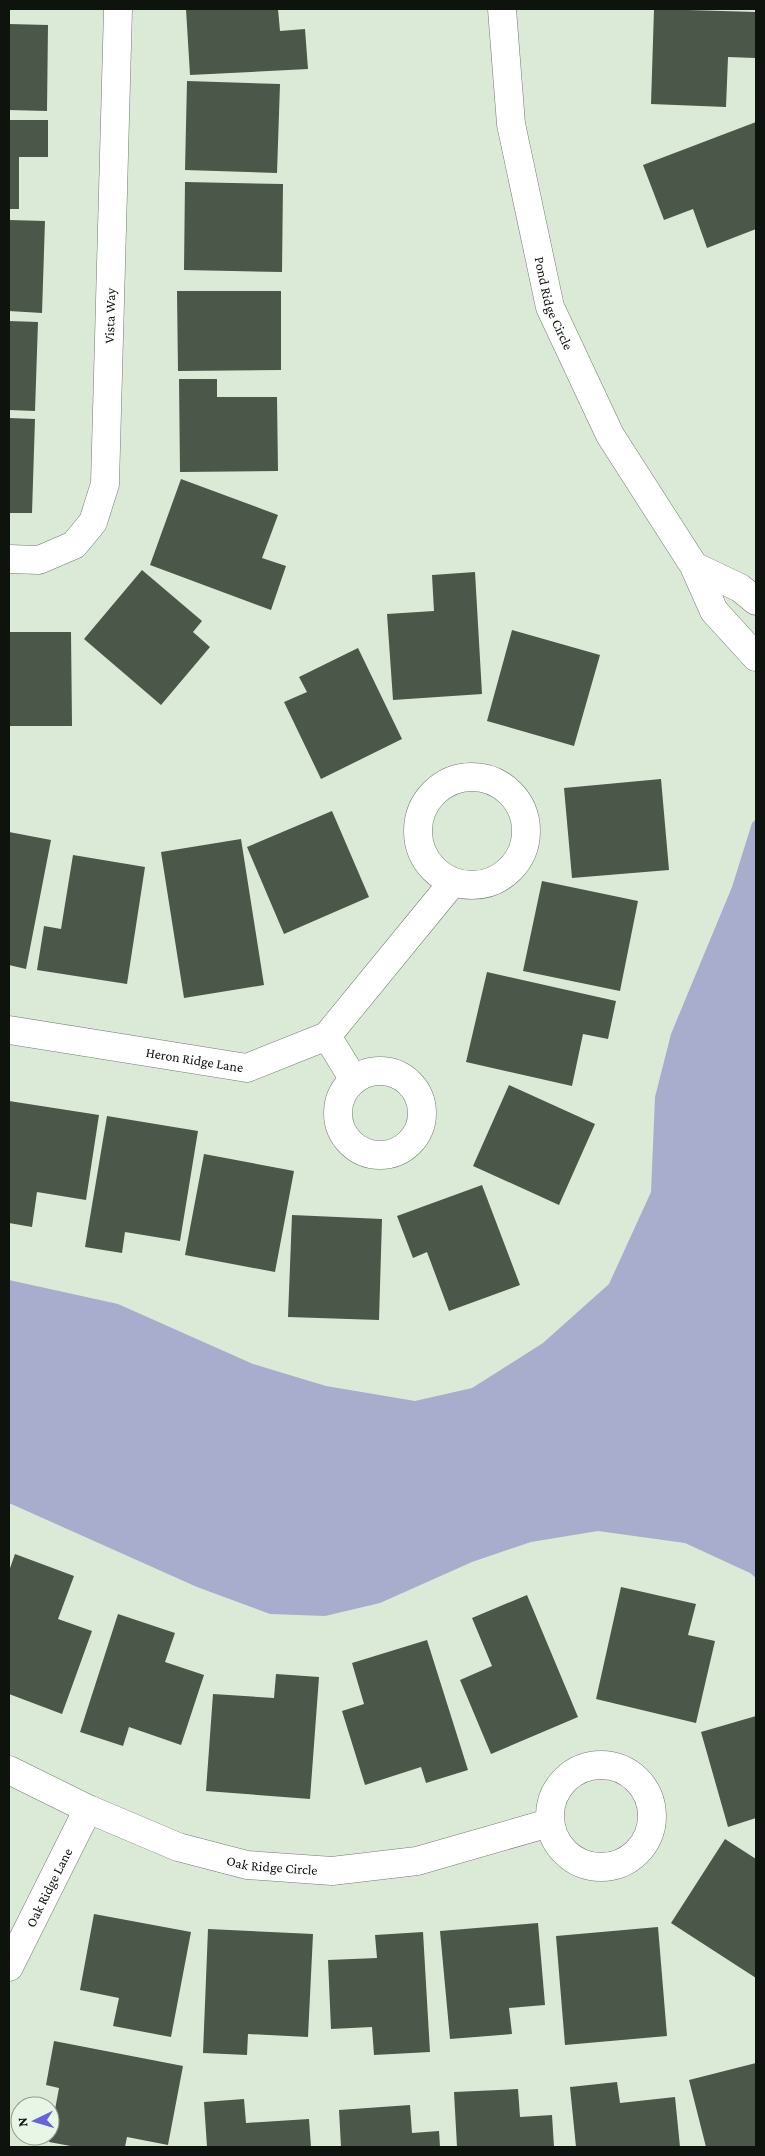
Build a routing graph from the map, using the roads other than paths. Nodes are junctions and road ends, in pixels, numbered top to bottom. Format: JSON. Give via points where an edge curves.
{"nodes":[{"id":1,"x":118,"y":9,"type":"edge"},
{"id":2,"x":502,"y":9,"type":"edge"},
{"id":3,"x":9,"y":559,"type":"edge"},
{"id":4,"x":694,"y":566,"type":"junction"},
{"id":5,"x":756,"y":601,"type":"edge"},
{"id":6,"x":756,"y":657,"type":"edge"},
{"id":7,"x":453,"y":882,"type":"dead end"},
{"id":8,"x":9,"y":1030,"type":"edge"},
{"id":9,"x":327,"y":1036,"type":"junction"},
{"id":10,"x":354,"y":1080,"type":"dead end"},
{"id":11,"x":9,"y":1770,"type":"edge"},
{"id":12,"x":88,"y":1809,"type":"junction"},
{"id":13,"x":549,"y":1823,"type":"dead end"},
{"id":14,"x":9,"y":1967,"type":"edge"}],
"edges":[{"from":1,"to":3,"type":"street","name":"Vista Way","via":[[105,484],[93,522],[74,545],[38,560]]},
{"from":2,"to":4,"type":"street","name":"Pond Ridge Circle","via":[[511,124],[550,307],[610,435]]},
{"from":4,"to":5,"type":"street","via":[[740,588]]},
{"from":4,"to":6,"type":"street","name":"Pond Ridge Circle","via":[[714,611]]},
{"from":7,"to":9,"type":"street","name":"Heron Ridge Lane"},
{"from":8,"to":9,"type":"street","name":"Heron Ridge Lane","via":[[247,1068]]},
{"from":9,"to":10,"type":"street"},
{"from":11,"to":12,"type":"street","name":"Oak Ridge Circle"},
{"from":12,"to":13,"type":"street","name":"Oak Ridge Circle","via":[[178,1847],[247,1865],[332,1871],[417,1861]]},
{"from":12,"to":14,"type":"street","name":"Oak Ridge Lane"}]}
